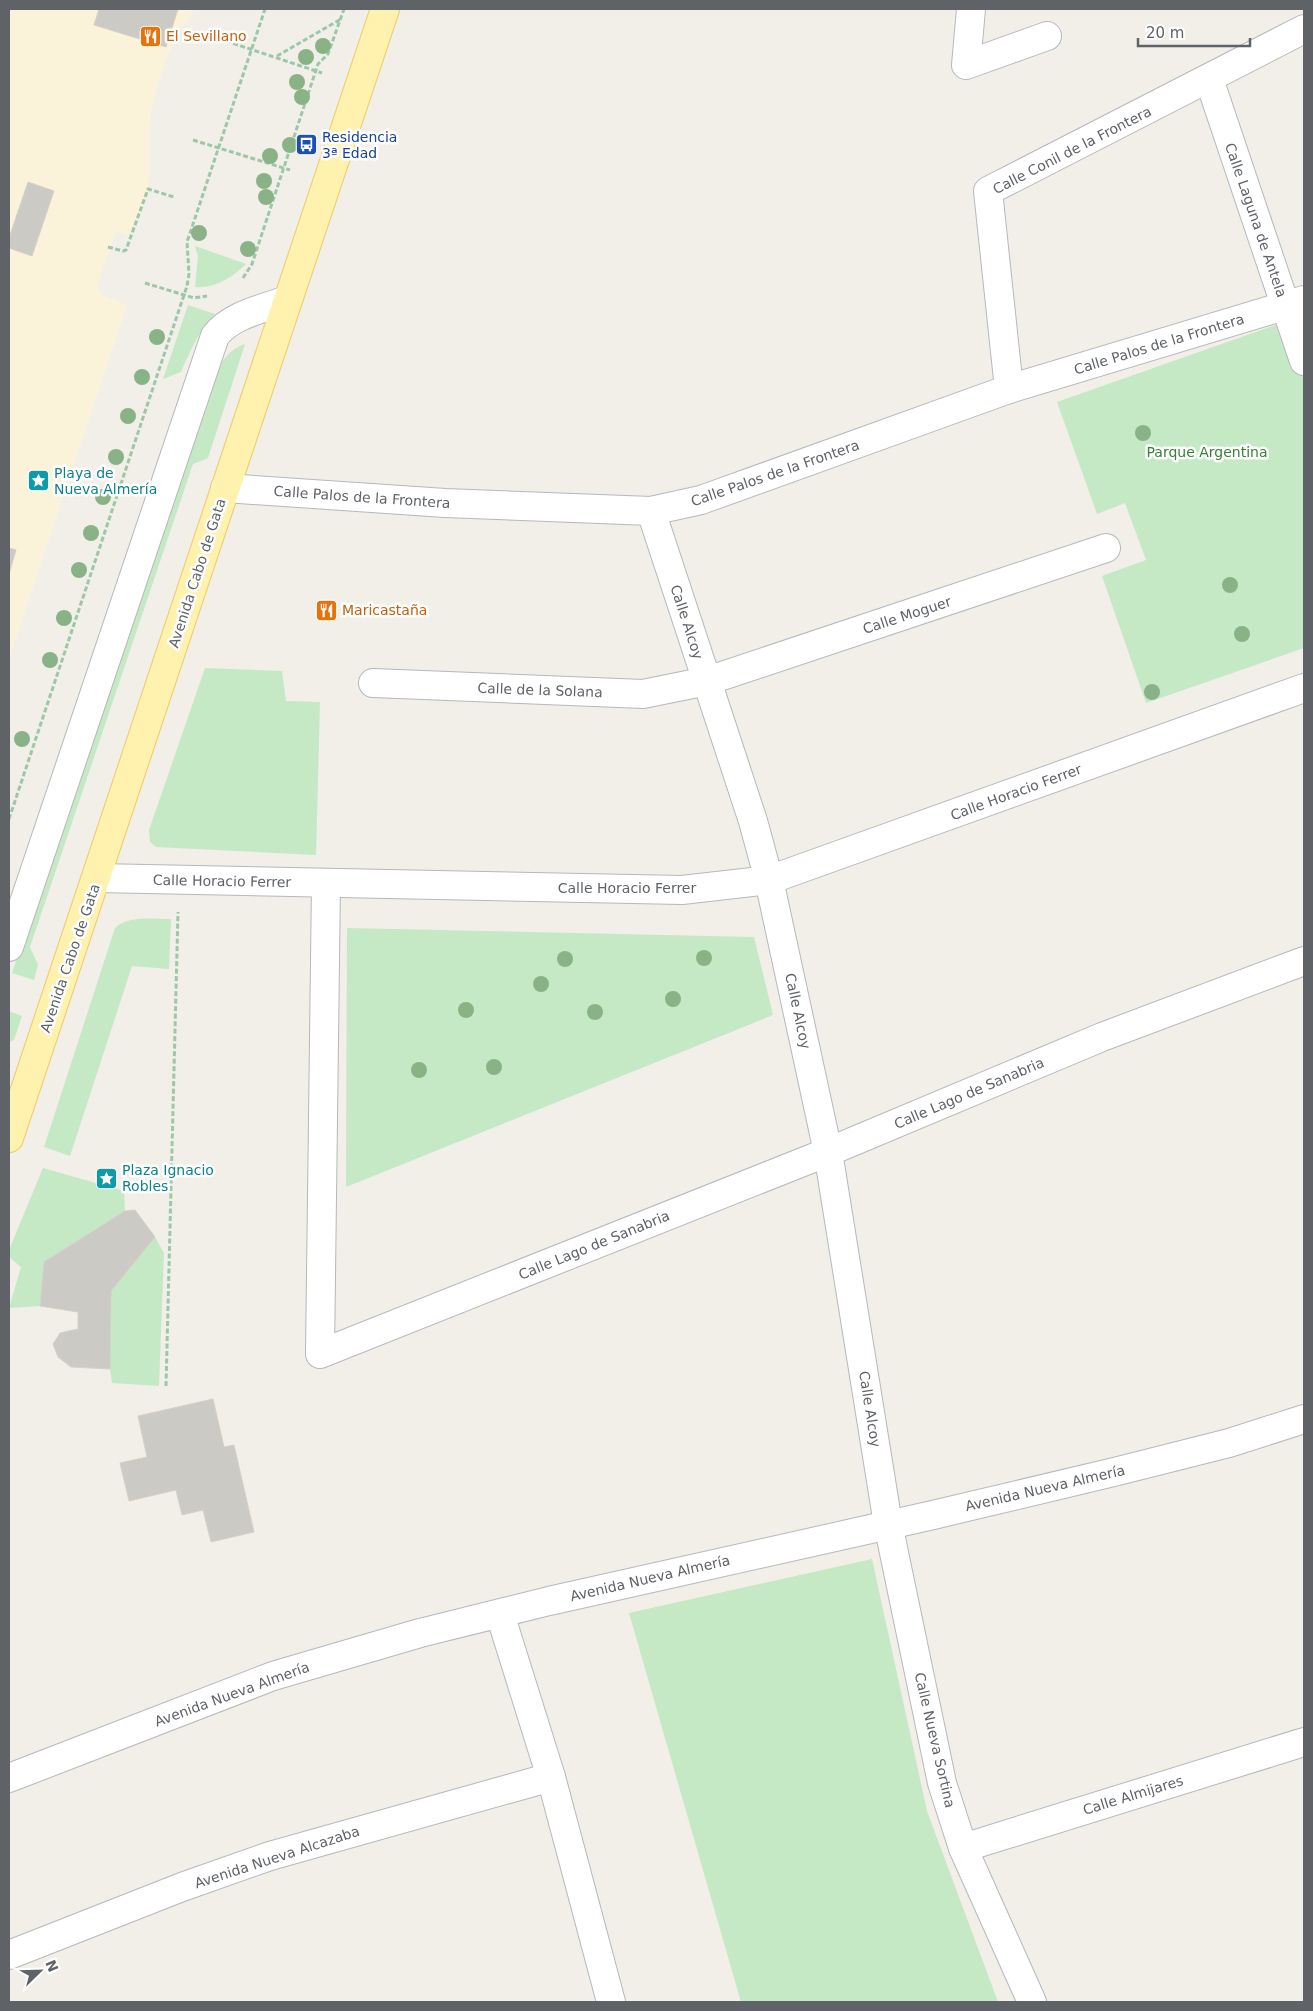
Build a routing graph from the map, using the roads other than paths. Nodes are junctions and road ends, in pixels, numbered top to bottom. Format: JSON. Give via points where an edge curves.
{"nodes":[{"id":1,"x":385,"y":9,"type":"edge"},
{"id":2,"x":971,"y":9,"type":"edge"},
{"id":3,"x":1304,"y":29,"type":"edge"},
{"id":4,"x":1047,"y":36,"type":"dead end"},
{"id":5,"x":1209,"y":79,"type":"junction"},
{"id":6,"x":287,"y":300,"type":"junction"},
{"id":7,"x":1295,"y":303,"type":"edge"},
{"id":8,"x":1304,"y":361,"type":"edge"},
{"id":9,"x":1009,"y":389,"type":"junction"},
{"id":10,"x":225,"y":488,"type":"junction"},
{"id":11,"x":651,"y":511,"type":"junction"},
{"id":12,"x":1106,"y":548,"type":"dead end"},
{"id":13,"x":707,"y":681,"type":"junction"},
{"id":14,"x":373,"y":683,"type":"dead end"},
{"id":15,"x":1304,"y":688,"type":"edge"},
{"id":16,"x":96,"y":878,"type":"junction"},
{"id":17,"x":769,"y":880,"type":"junction"},
{"id":18,"x":326,"y":883,"type":"junction"},
{"id":19,"x":9,"y":947,"type":"edge"},
{"id":20,"x":1304,"y":961,"type":"edge"},
{"id":21,"x":9,"y":1138,"type":"edge"},
{"id":22,"x":828,"y":1152,"type":"junction"},
{"id":23,"x":1304,"y":1418,"type":"edge"},
{"id":24,"x":888,"y":1524,"type":"junction"},
{"id":25,"x":500,"y":1614,"type":"junction"},
{"id":26,"x":1304,"y":1742,"type":"edge"},
{"id":27,"x":551,"y":1777,"type":"junction"},
{"id":28,"x":9,"y":1778,"type":"edge"},
{"id":29,"x":963,"y":1848,"type":"junction"},
{"id":30,"x":9,"y":1955,"type":"edge"},
{"id":31,"x":611,"y":2002,"type":"edge"},
{"id":32,"x":1032,"y":2002,"type":"edge"}],
"edges":[{"from":1,"to":6,"type":"main road","name":"Avenida Cabo de Gata"},
{"from":2,"to":4,"type":"street","via":[[966,65]]},
{"from":3,"to":5,"type":"street","name":"Calle Conil de la Frontera"},
{"from":5,"to":7,"type":"street","name":"Calle Laguna de Antela"},
{"from":5,"to":9,"type":"street","name":"Calle Conil de la Frontera","via":[[988,191]]},
{"from":6,"to":10,"type":"main road","name":"Avenida Cabo de Gata"},
{"from":6,"to":19,"type":"street","via":[[230,321],[215,336]]},
{"from":7,"to":8,"type":"street","name":"Calle Laguna de Antela"},
{"from":7,"to":9,"type":"street","name":"Calle Palos de la Frontera"},
{"from":9,"to":11,"type":"street","name":"Calle Palos de la Frontera","via":[[701,500]]},
{"from":10,"to":11,"type":"street","name":"Calle Palos de la Frontera","via":[[445,503]]},
{"from":10,"to":16,"type":"main road","name":"Avenida Cabo de Gata"},
{"from":11,"to":13,"type":"street","name":"Calle Alcoy"},
{"from":12,"to":13,"type":"street","name":"Calle Moguer"},
{"from":13,"to":14,"type":"street","name":"Calle de la Solana","via":[[644,694]]},
{"from":13,"to":17,"type":"street","name":"Calle Alcoy"},
{"from":15,"to":17,"type":"street","name":"Calle Horacio Ferrer"},
{"from":16,"to":18,"type":"street","name":"Calle Horacio Ferrer"},
{"from":16,"to":21,"type":"main road","name":"Avenida Cabo de Gata"},
{"from":17,"to":18,"type":"street","name":"Calle Horacio Ferrer","via":[[682,890]]},
{"from":17,"to":22,"type":"street","name":"Calle Alcoy"},
{"from":18,"to":22,"type":"street","name":"Calle Lago de Sanabria","via":[[320,1354]]},
{"from":20,"to":22,"type":"street","name":"Calle Lago de Sanabria","via":[[1102,1037]]},
{"from":22,"to":24,"type":"street","name":"Calle Alcoy"},
{"from":23,"to":24,"type":"street","name":"Avenida Nueva Almería","via":[[1229,1443]]},
{"from":24,"to":25,"type":"street","name":"Avenida Nueva Almería","via":[[549,1600]]},
{"from":24,"to":29,"type":"street","name":"Calle Nueva Sortina","via":[[942,1783]]},
{"from":25,"to":27,"type":"street"},
{"from":25,"to":28,"type":"street","name":"Avenida Nueva Almería","via":[[420,1633],[273,1676]]},
{"from":26,"to":29,"type":"street","name":"Calle Almijares"},
{"from":27,"to":30,"type":"street","name":"Avenida Nueva Alcazaba","via":[[270,1856]]},
{"from":27,"to":31,"type":"street"},
{"from":29,"to":32,"type":"street","name":"Calle Nueva Sortina"}]}
